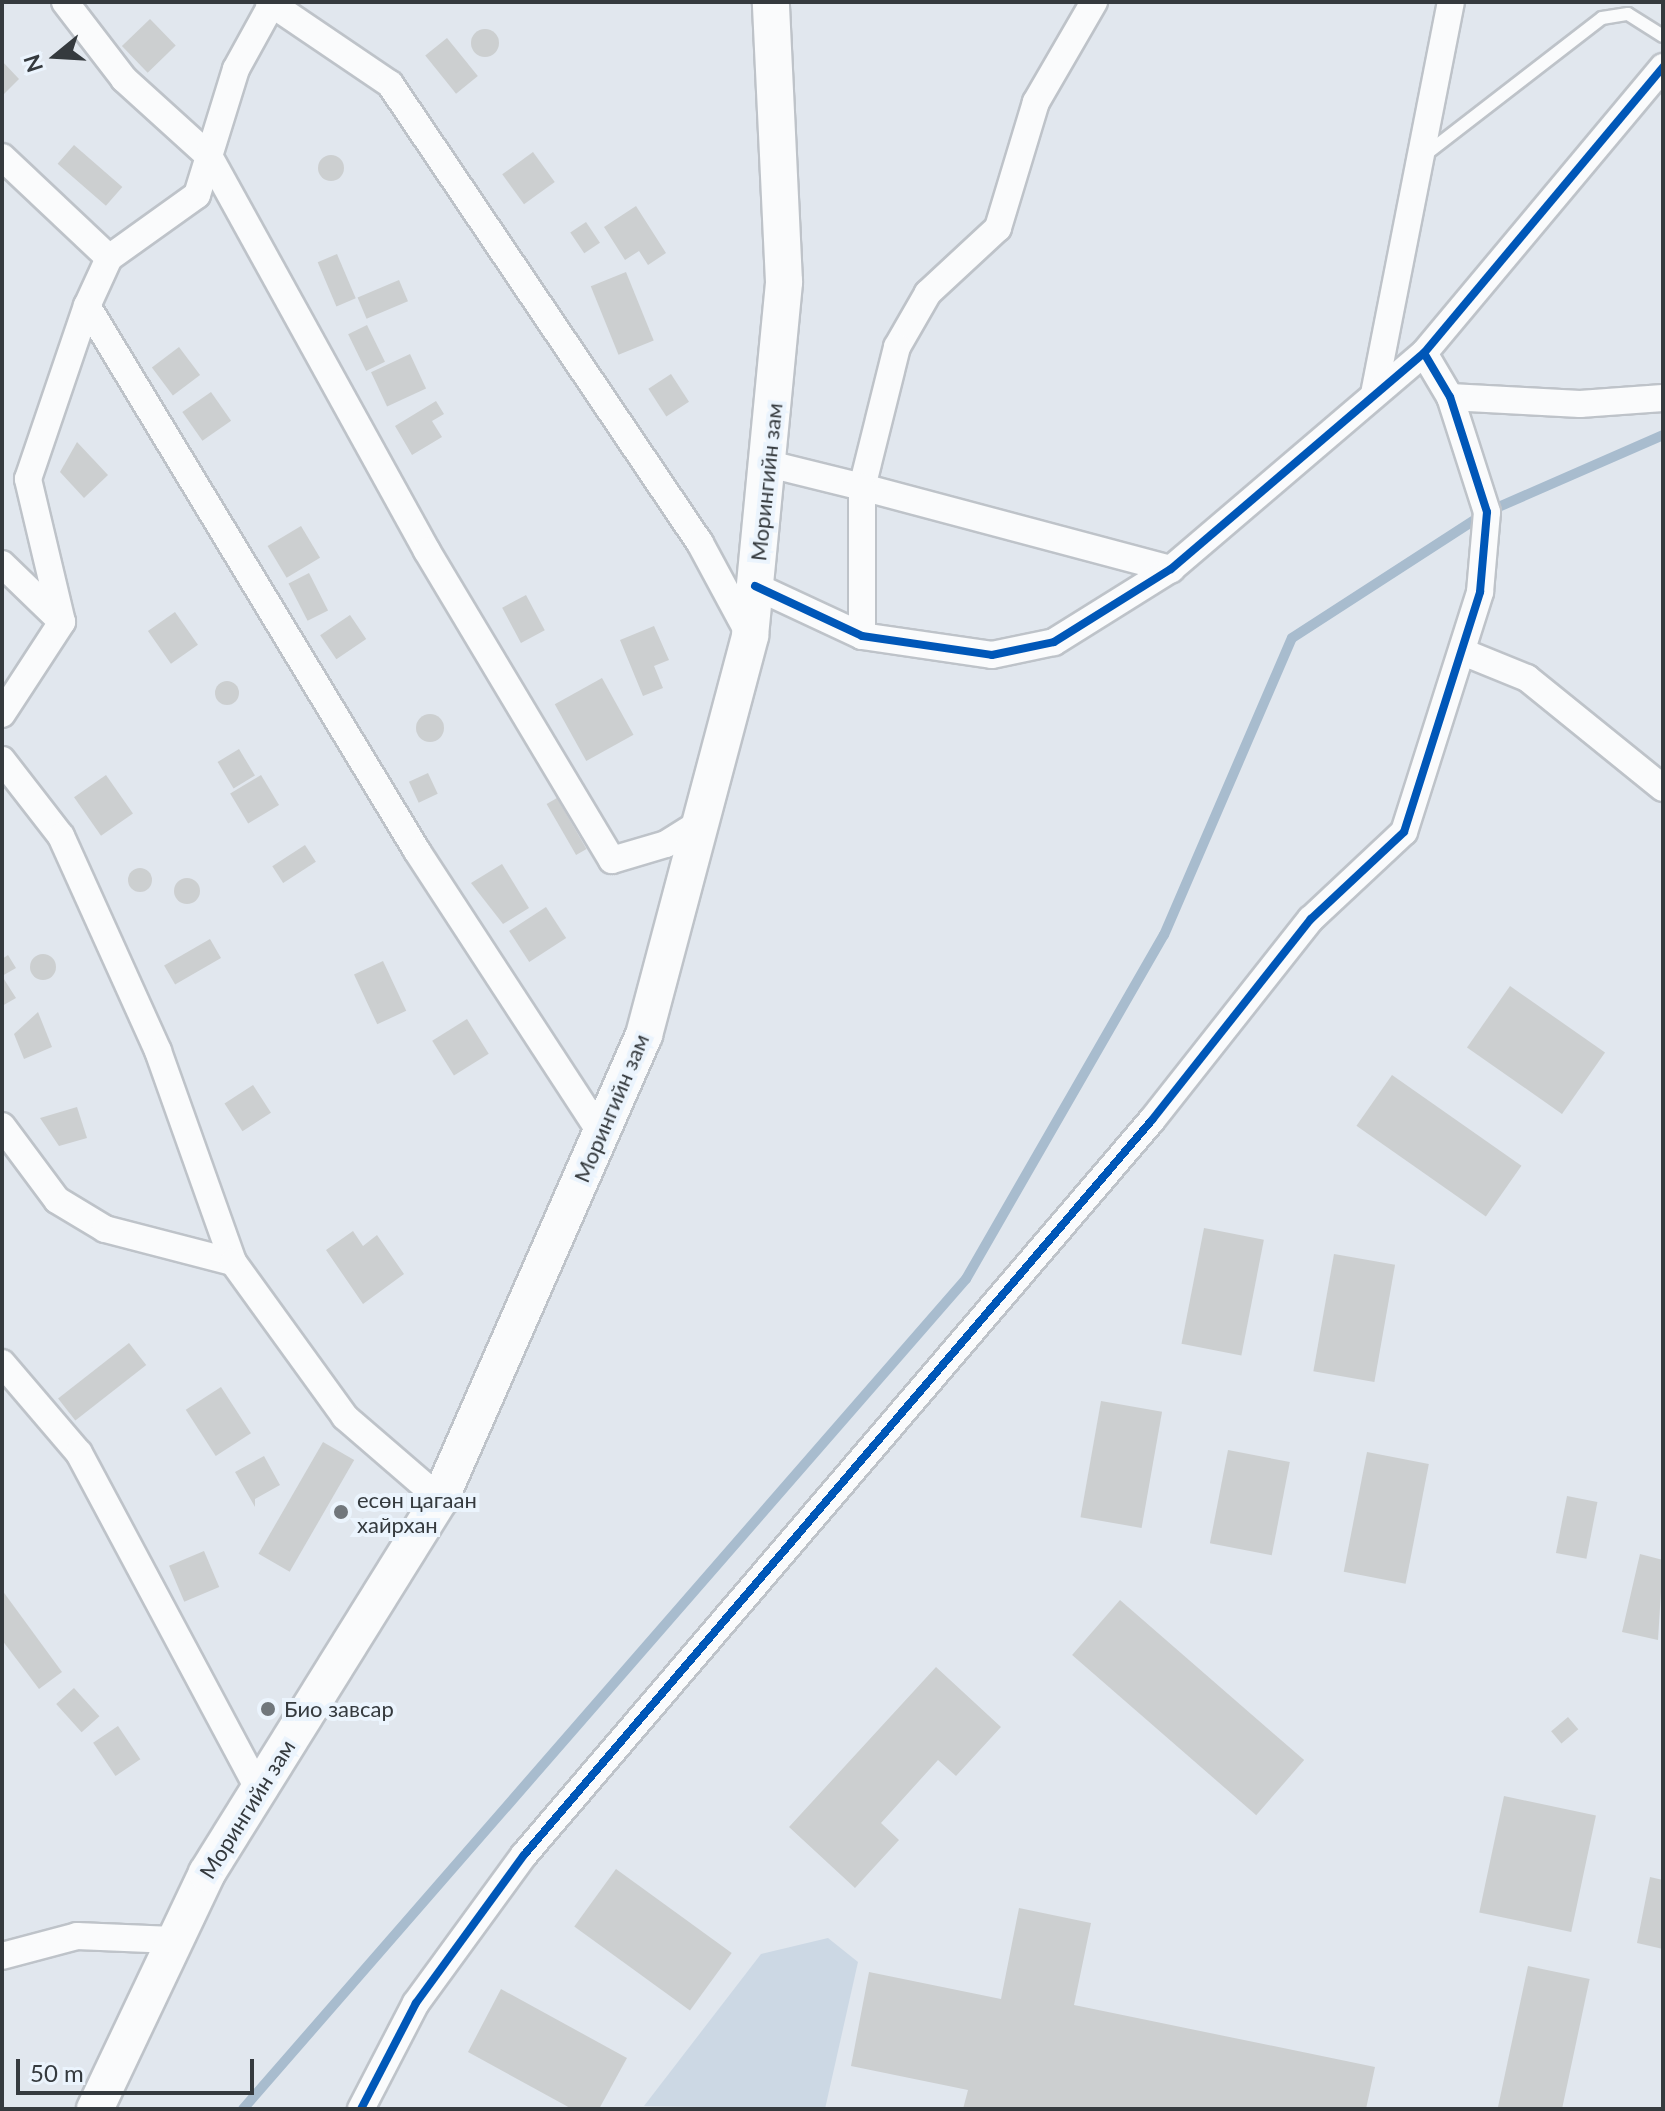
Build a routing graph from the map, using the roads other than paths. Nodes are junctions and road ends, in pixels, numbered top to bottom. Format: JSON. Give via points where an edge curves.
{"nodes":[{"id":1,"x":65,"y":2,"type":"edge"},
{"id":2,"x":771,"y":2,"type":"edge"},
{"id":3,"x":1094,"y":2,"type":"edge"},
{"id":4,"x":1451,"y":2,"type":"edge"},
{"id":5,"x":272,"y":4,"type":"edge"},
{"id":6,"x":1663,"y":36,"type":"edge"},
{"id":7,"x":1663,"y":67,"type":"edge"},
{"id":8,"x":209,"y":156,"type":"junction"},
{"id":9,"x":2,"y":157,"type":"edge"},
{"id":10,"x":1420,"y":159,"type":"junction"},
{"id":11,"x":109,"y":258,"type":"junction"},
{"id":12,"x":87,"y":306,"type":"junction"},
{"id":13,"x":1424,"y":353,"type":"junction"},
{"id":14,"x":1374,"y":394,"type":"junction"},
{"id":15,"x":1450,"y":397,"type":"junction"},
{"id":16,"x":1663,"y":398,"type":"edge"},
{"id":17,"x":769,"y":464,"type":"junction"},
{"id":18,"x":862,"y":487,"type":"junction"},
{"id":19,"x":2,"y":564,"type":"edge"},
{"id":20,"x":1171,"y":569,"type":"junction"},
{"id":21,"x":755,"y":586,"type":"junction"},
{"id":22,"x":62,"y":622,"type":"junction"},
{"id":23,"x":750,"y":636,"type":"junction"},
{"id":24,"x":862,"y":636,"type":"junction"},
{"id":25,"x":1463,"y":652,"type":"junction"},
{"id":26,"x":2,"y":714,"type":"edge"},
{"id":27,"x":2,"y":760,"type":"edge"},
{"id":28,"x":1663,"y":788,"type":"edge"},
{"id":29,"x":699,"y":823,"type":"junction"},
{"id":30,"x":2,"y":1126,"type":"edge"},
{"id":31,"x":601,"y":1133,"type":"junction"},
{"id":32,"x":233,"y":1262,"type":"junction"},
{"id":33,"x":2,"y":1363,"type":"edge"},
{"id":34,"x":440,"y":1499,"type":"junction"},
{"id":35,"x":259,"y":1790,"type":"junction"},
{"id":36,"x":173,"y":1940,"type":"junction"},
{"id":37,"x":2,"y":1956,"type":"edge"},
{"id":38,"x":95,"y":2109,"type":"edge"},
{"id":39,"x":361,"y":2109,"type":"edge"}],
"edges":[{"from":1,"to":8,"type":"street","via":[[124,79]]},
{"from":2,"to":17,"type":"main road","name":"Морингийн зам","via":[[784,282]]},
{"from":3,"to":18,"type":"street","via":[[1036,102],[998,228],[928,293],[897,347]]},
{"from":4,"to":10,"type":"street"},
{"from":5,"to":8,"type":"street","via":[[236,69]]},
{"from":5,"to":23,"type":"street","via":[[390,84],[700,543]]},
{"from":6,"to":10,"type":"lane","via":[[1628,14],[1602,18]]},
{"from":7,"to":13,"type":"street"},
{"from":8,"to":11,"type":"street","via":[[197,195]]},
{"from":8,"to":29,"type":"street","via":[[427,551],[612,860],[666,844]]},
{"from":9,"to":11,"type":"street"},
{"from":10,"to":14,"type":"street"},
{"from":11,"to":12,"type":"street"},
{"from":12,"to":22,"type":"street","via":[[28,479]]},
{"from":12,"to":31,"type":"street","via":[[417,851]]},
{"from":13,"to":14,"type":"street"},
{"from":13,"to":15,"type":"street"},
{"from":14,"to":20,"type":"street"},
{"from":15,"to":16,"type":"street","via":[[1580,404]]},
{"from":15,"to":25,"type":"street","via":[[1487,512],[1480,592]]},
{"from":17,"to":18,"type":"street"},
{"from":17,"to":21,"type":"main road","name":"Морингийн зам"},
{"from":18,"to":20,"type":"street"},
{"from":18,"to":24,"type":"street"},
{"from":19,"to":22,"type":"street"},
{"from":20,"to":24,"type":"street","via":[[1054,642],[992,655]]},
{"from":21,"to":23,"type":"main road","name":"Морингийн зам"},
{"from":21,"to":24,"type":"street"},
{"from":22,"to":26,"type":"street"},
{"from":23,"to":29,"type":"main road","name":"Морингийн зам"},
{"from":25,"to":28,"type":"street","via":[[1527,678]]},
{"from":25,"to":39,"type":"street","via":[[1404,832],[1311,919],[1152,1120],[524,1855],[416,2003]]},
{"from":27,"to":32,"type":"street","via":[[61,836],[158,1051]]},
{"from":29,"to":31,"type":"main road","name":"Морингийн зам","via":[[644,1035]]},
{"from":30,"to":32,"type":"street","via":[[57,1200],[105,1229]]},
{"from":31,"to":34,"type":"main road","name":"Морингийн зам"},
{"from":32,"to":34,"type":"street","via":[[345,1417]]},
{"from":33,"to":35,"type":"street","via":[[79,1453]]},
{"from":34,"to":35,"type":"main road","name":"Морингийн зам"},
{"from":35,"to":36,"type":"main road","name":"Морингийн зам"},
{"from":36,"to":37,"type":"street","via":[[77,1936]]},
{"from":36,"to":38,"type":"main road","name":"Морингийн зам"}]}
